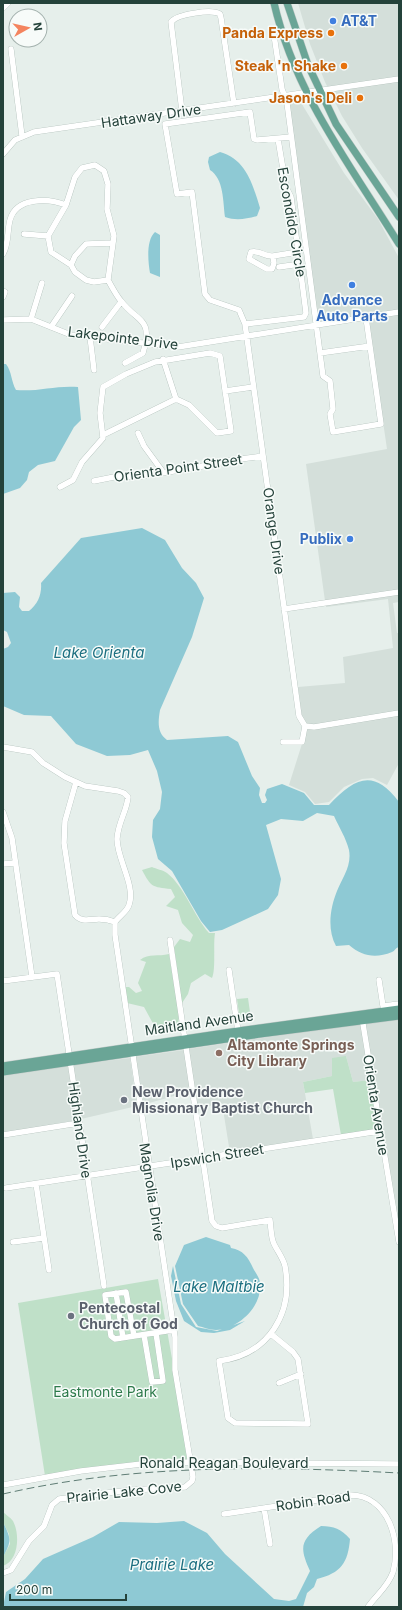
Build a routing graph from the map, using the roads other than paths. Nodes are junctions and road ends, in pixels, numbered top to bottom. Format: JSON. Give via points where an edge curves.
{"nodes":[{"id":1,"x":8,"y":3,"type":"edge"},
{"id":2,"x":274,"y":3,"type":"edge"},
{"id":3,"x":287,"y":3,"type":"edge"},
{"id":4,"x":3,"y":8,"type":"edge"},
{"id":5,"x":274,"y":35,"type":"dead end"},
{"id":6,"x":11,"y":49,"type":"dead end"},
{"id":7,"x":399,"y":79,"type":"edge"},
{"id":8,"x":320,"y":91,"type":"junction"},
{"id":9,"x":307,"y":93,"type":"junction"},
{"id":10,"x":285,"y":96,"type":"junction"},
{"id":11,"x":234,"y":104,"type":"junction"},
{"id":12,"x":182,"y":111,"type":"junction"},
{"id":13,"x":22,"y":136,"type":"junction"},
{"id":14,"x":291,"y":137,"type":"junction"},
{"id":15,"x":278,"y":139,"type":"junction"},
{"id":16,"x":5,"y":145,"type":"edge"},
{"id":17,"x":3,"y":154,"type":"edge"},
{"id":18,"x":66,"y":205,"type":"junction"},
{"id":19,"x":399,"y":217,"type":"edge"},
{"id":20,"x":24,"y":234,"type":"dead end"},
{"id":21,"x":48,"y":236,"type":"junction"},
{"id":22,"x":114,"y":244,"type":"junction"},
{"id":23,"x":399,"y":244,"type":"edge"},
{"id":24,"x":298,"y":252,"type":"junction"},
{"id":25,"x":3,"y":254,"type":"edge"},
{"id":26,"x":273,"y":256,"type":"dead end"},
{"id":27,"x":300,"y":264,"type":"junction"},
{"id":28,"x":71,"y":265,"type":"junction"},
{"id":29,"x":279,"y":267,"type":"dead end"},
{"id":30,"x":108,"y":280,"type":"junction"},
{"id":31,"x":42,"y":283,"type":"dead end"},
{"id":32,"x":3,"y":291,"type":"edge"},
{"id":33,"x":72,"y":296,"type":"dead end"},
{"id":34,"x":3,"y":297,"type":"edge"},
{"id":35,"x":121,"y":302,"type":"junction"},
{"id":36,"x":399,"y":312,"type":"edge"},
{"id":37,"x":31,"y":318,"type":"junction"},
{"id":38,"x":3,"y":320,"type":"edge"},
{"id":39,"x":366,"y":320,"type":"junction"},
{"id":40,"x":245,"y":324,"type":"junction"},
{"id":41,"x":316,"y":325,"type":"junction"},
{"id":42,"x":51,"y":327,"type":"junction"},
{"id":43,"x":102,"y":327,"type":"dead end"},
{"id":44,"x":246,"y":335,"type":"junction"},
{"id":45,"x":90,"y":337,"type":"junction"},
{"id":46,"x":146,"y":343,"type":"junction"},
{"id":47,"x":370,"y":346,"type":"junction"},
{"id":48,"x":320,"y":353,"type":"junction"},
{"id":49,"x":163,"y":359,"type":"junction"},
{"id":50,"x":125,"y":363,"type":"dead end"},
{"id":51,"x":94,"y":370,"type":"dead end"},
{"id":52,"x":253,"y":387,"type":"junction"},
{"id":53,"x":225,"y":391,"type":"junction"},
{"id":54,"x":176,"y":399,"type":"junction"},
{"id":55,"x":138,"y":433,"type":"dead end"},
{"id":56,"x":103,"y":435,"type":"junction"},
{"id":57,"x":264,"y":456,"type":"junction"},
{"id":58,"x":163,"y":472,"type":"junction"},
{"id":59,"x":94,"y":481,"type":"dead end"},
{"id":60,"x":60,"y":487,"type":"dead end"},
{"id":61,"x":399,"y":592,"type":"edge"},
{"id":62,"x":284,"y":609,"type":"junction"},
{"id":63,"x":399,"y":713,"type":"edge"},
{"id":64,"x":305,"y":726,"type":"junction"},
{"id":65,"x":283,"y":742,"type":"dead end"},
{"id":66,"x":3,"y":747,"type":"edge"},
{"id":67,"x":76,"y":782,"type":"junction"},
{"id":68,"x":3,"y":812,"type":"edge"},
{"id":69,"x":15,"y":863,"type":"junction"},
{"id":70,"x":3,"y":864,"type":"edge"},
{"id":71,"x":115,"y":922,"type":"junction"},
{"id":72,"x":170,"y":940,"type":"dead end"},
{"id":73,"x":229,"y":970,"type":"dead end"},
{"id":74,"x":32,"y":977,"type":"junction"},
{"id":75,"x":379,"y":980,"type":"dead end"},
{"id":76,"x":3,"y":982,"type":"edge"},
{"id":77,"x":399,"y":1004,"type":"edge"},
{"id":78,"x":399,"y":1009,"type":"edge"},
{"id":79,"x":399,"y":1016,"type":"edge"},
{"id":80,"x":362,"y":1017,"type":"junction"},
{"id":81,"x":238,"y":1031,"type":"junction"},
{"id":82,"x":260,"y":1031,"type":"junction"},
{"id":83,"x":185,"y":1042,"type":"junction"},
{"id":84,"x":131,"y":1050,"type":"junction"},
{"id":85,"x":70,"y":1059,"type":"junction"},
{"id":86,"x":3,"y":1068,"type":"edge"},
{"id":87,"x":79,"y":1123,"type":"junction"},
{"id":88,"x":380,"y":1131,"type":"junction"},
{"id":89,"x":3,"y":1135,"type":"edge"},
{"id":90,"x":203,"y":1159,"type":"junction"},
{"id":91,"x":149,"y":1167,"type":"junction"},
{"id":92,"x":87,"y":1176,"type":"junction"},
{"id":93,"x":36,"y":1184,"type":"junction"},
{"id":94,"x":6,"y":1188,"type":"dead end"},
{"id":95,"x":44,"y":1238,"type":"junction"},
{"id":96,"x":13,"y":1242,"type":"dead end"},
{"id":97,"x":399,"y":1242,"type":"edge"},
{"id":98,"x":49,"y":1270,"type":"dead end"},
{"id":99,"x":104,"y":1286,"type":"dead end"},
{"id":100,"x":116,"y":1293,"type":"junction"},
{"id":101,"x":173,"y":1330,"type":"junction"},
{"id":102,"x":156,"y":1333,"type":"junction"},
{"id":103,"x":144,"y":1334,"type":"junction"},
{"id":104,"x":271,"y":1334,"type":"junction"},
{"id":105,"x":134,"y":1336,"type":"junction"},
{"id":106,"x":123,"y":1338,"type":"junction"},
{"id":107,"x":301,"y":1374,"type":"junction"},
{"id":108,"x":279,"y":1382,"type":"dead end"},
{"id":109,"x":190,"y":1461,"type":"junction"},
{"id":110,"x":399,"y":1464,"type":"edge"},
{"id":111,"x":3,"y":1485,"type":"edge"},
{"id":112,"x":264,"y":1508,"type":"junction"},
{"id":113,"x":224,"y":1514,"type":"dead end"},
{"id":114,"x":270,"y":1544,"type":"dead end"},
{"id":115,"x":3,"y":1573,"type":"edge"},
{"id":116,"x":368,"y":1607,"type":"edge"}],
"edges":[{"from":1,"to":4,"type":"street"},
{"from":2,"to":9,"type":"main road"},
{"from":3,"to":8,"type":"main road","via":[[297,37]]},
{"from":5,"to":10,"type":"street"},
{"from":6,"to":13,"type":"street"},
{"from":7,"to":8,"type":"street","name":"Hattaway Drive"},
{"from":8,"to":9,"type":"street","name":"Hattaway Drive"},
{"from":8,"to":19,"type":"main road","via":[[336,124]]},
{"from":9,"to":10,"type":"street","name":"Hattaway Drive"},
{"from":9,"to":23,"type":"main road","via":[[336,148]]},
{"from":10,"to":11,"type":"street","name":"Hattaway Drive"},
{"from":10,"to":14,"type":"street"},
{"from":11,"to":12,"type":"street","name":"Hattaway Drive"},
{"from":11,"to":12,"type":"street","via":[[221,18],[220,14],[213,12],[177,17],[171,22]]},
{"from":12,"to":13,"type":"street","name":"Hattaway Drive"},
{"from":13,"to":16,"type":"street","name":"Hattaway Drive"},
{"from":14,"to":15,"type":"street"},
{"from":14,"to":41,"type":"street"},
{"from":15,"to":24,"type":"street","name":"Escondido Circle","via":[[286,187],[291,197]]},
{"from":15,"to":40,"type":"street","via":[[254,139],[250,112],[165,124],[177,194],[192,192],[205,294],[210,300],[239,310]]},
{"from":16,"to":17,"type":"street","name":"Hattaway Drive"},
{"from":18,"to":21,"type":"street"},
{"from":18,"to":22,"type":"street","via":[[75,177],[82,168],[95,165],[104,171],[108,184],[107,209]]},
{"from":18,"to":25,"type":"street","via":[[55,201],[39,201],[28,202],[15,209]]},
{"from":20,"to":21,"type":"street"},
{"from":21,"to":28,"type":"street","via":[[51,252]]},
{"from":22,"to":28,"type":"street","via":[[86,244]]},
{"from":22,"to":30,"type":"street"},
{"from":24,"to":26,"type":"street"},
{"from":24,"to":27,"type":"street","name":"Escondido Circle"},
{"from":27,"to":29,"type":"street"},
{"from":27,"to":40,"type":"street","name":"Escondido Circle","via":[[306,305],[304,317]]},
{"from":28,"to":30,"type":"street","via":[[75,272],[86,280]]},
{"from":30,"to":35,"type":"street"},
{"from":31,"to":37,"type":"street"},
{"from":32,"to":34,"type":"street"},
{"from":33,"to":42,"type":"street"},
{"from":35,"to":43,"type":"street"},
{"from":35,"to":46,"type":"street","via":[[146,326]]},
{"from":36,"to":39,"type":"street","name":"Lakepointe Drive"},
{"from":37,"to":38,"type":"street","name":"Lakepointe Drive"},
{"from":37,"to":42,"type":"street","name":"Lakepointe Drive"},
{"from":39,"to":41,"type":"street","name":"Lakepointe Drive"},
{"from":39,"to":47,"type":"street"},
{"from":40,"to":44,"type":"street"},
{"from":41,"to":44,"type":"street","name":"Lakepointe Drive"},
{"from":41,"to":48,"type":"street"},
{"from":42,"to":45,"type":"street","name":"Lakepointe Drive","via":[[71,335]]},
{"from":44,"to":46,"type":"street","name":"Lakepointe Drive","via":[[178,347]]},
{"from":44,"to":52,"type":"street","name":"Orange Drive"},
{"from":45,"to":46,"type":"street","name":"Lakepointe Drive"},
{"from":45,"to":51,"type":"street"},
{"from":46,"to":50,"type":"street","via":[[142,353]]},
{"from":47,"to":48,"type":"street"},
{"from":47,"to":48,"type":"street","via":[[381,424],[333,432],[330,381],[323,376]]},
{"from":49,"to":53,"type":"street","via":[[216,353],[220,356]]},
{"from":49,"to":54,"type":"street"},
{"from":49,"to":56,"type":"street","via":[[126,374],[103,387],[100,413]]},
{"from":52,"to":53,"type":"street"},
{"from":52,"to":57,"type":"street","name":"Orange Drive"},
{"from":53,"to":54,"type":"street","via":[[231,431],[217,433],[189,405]]},
{"from":54,"to":56,"type":"street"},
{"from":55,"to":58,"type":"street"},
{"from":56,"to":60,"type":"street","via":[[82,462],[73,480]]},
{"from":57,"to":58,"type":"street","name":"Orienta Point Street"},
{"from":57,"to":62,"type":"street","name":"Orange Drive"},
{"from":58,"to":59,"type":"street","name":"Orienta Point Street"},
{"from":61,"to":62,"type":"street"},
{"from":62,"to":64,"type":"street","name":"Orange Drive","via":[[299,716]]},
{"from":63,"to":64,"type":"street","via":[[314,727]]},
{"from":64,"to":65,"type":"street","via":[[302,742]]},
{"from":66,"to":67,"type":"street","via":[[32,752],[54,771]]},
{"from":67,"to":71,"type":"street","via":[[65,821],[64,843],[75,916],[84,921],[99,919]]},
{"from":67,"to":71,"type":"street","via":[[118,791],[128,797],[119,824],[117,842],[130,901],[127,910]]},
{"from":68,"to":69,"type":"street","via":[[12,838]]},
{"from":69,"to":70,"type":"street"},
{"from":69,"to":74,"type":"street"},
{"from":71,"to":84,"type":"street","name":"Magnolia Drive"},
{"from":72,"to":83,"type":"street"},
{"from":73,"to":81,"type":"street"},
{"from":74,"to":76,"type":"street"},
{"from":74,"to":85,"type":"street","name":"Highland Drive","via":[[57,974]]},
{"from":75,"to":77,"type":"street","via":[[383,1006]]},
{"from":78,"to":80,"type":"main road","name":"Maitland Avenue"},
{"from":79,"to":80,"type":"main road","name":"Maitland Avenue"},
{"from":80,"to":82,"type":"main road","name":"Maitland Avenue"},
{"from":80,"to":88,"type":"street","name":"Orienta Avenue"},
{"from":81,"to":82,"type":"main road","name":"Maitland Avenue"},
{"from":81,"to":83,"type":"main road","name":"Maitland Avenue"},
{"from":82,"to":83,"type":"main road","name":"Maitland Avenue"},
{"from":83,"to":84,"type":"main road","name":"Maitland Avenue"},
{"from":83,"to":90,"type":"street"},
{"from":84,"to":85,"type":"main road","name":"Maitland Avenue"},
{"from":84,"to":91,"type":"street","name":"Magnolia Drive"},
{"from":85,"to":86,"type":"main road","name":"Maitland Avenue"},
{"from":85,"to":87,"type":"street","name":"Highland Drive"},
{"from":87,"to":89,"type":"street"},
{"from":87,"to":92,"type":"street","name":"Highland Drive"},
{"from":88,"to":90,"type":"street","name":"Ipswich Street"},
{"from":88,"to":97,"type":"street","name":"Orienta Avenue"},
{"from":90,"to":91,"type":"street","name":"Ipswich Street"},
{"from":90,"to":104,"type":"street","via":[[212,1220],[216,1226],[222,1228],[270,1220],[274,1243],[282,1257],[287,1282],[283,1311]]},
{"from":91,"to":92,"type":"street","name":"Ipswich Street"},
{"from":91,"to":101,"type":"street","name":"Magnolia Drive"},
{"from":92,"to":93,"type":"street","name":"Ipswich Street"},
{"from":92,"to":99,"type":"street","name":"Highland Drive"},
{"from":93,"to":94,"type":"street","name":"Ipswich Street"},
{"from":93,"to":95,"type":"street"},
{"from":95,"to":96,"type":"street"},
{"from":95,"to":98,"type":"street"},
{"from":100,"to":105,"type":"street","via":[[126,1292]]},
{"from":100,"to":106,"type":"street"},
{"from":100,"to":106,"type":"street","via":[[105,1295],[111,1336],[115,1339]]},
{"from":101,"to":102,"type":"street"},
{"from":101,"to":109,"type":"street","name":"Magnolia Drive","via":[[175,1370]]},
{"from":102,"to":103,"type":"street"},
{"from":102,"to":103,"type":"street","via":[[163,1380],[152,1382]]},
{"from":103,"to":105,"type":"street"},
{"from":104,"to":107,"type":"street","via":[[296,1356]]},
{"from":104,"to":107,"type":"street","via":[[246,1354],[219,1361],[230,1420],[236,1423],[308,1424]]},
{"from":105,"to":106,"type":"street"},
{"from":107,"to":108,"type":"street"},
{"from":109,"to":110,"type":"street","name":"Ronald Reagan Boulevard"},
{"from":109,"to":111,"type":"street","name":"Ronald Reagan Boulevard","via":[[123,1465]]},
{"from":109,"to":115,"type":"street","name":"Prairie Lake Cove","via":[[192,1481],[185,1487],[95,1493],[54,1501],[44,1526],[29,1541],[11,1570]]},
{"from":112,"to":113,"type":"street","name":"Robin Road"},
{"from":112,"to":114,"type":"street"},
{"from":112,"to":116,"type":"street","name":"Robin Road","via":[[352,1495],[368,1497],[375,1501],[390,1520],[395,1533],[397,1559],[388,1583]]}]}
